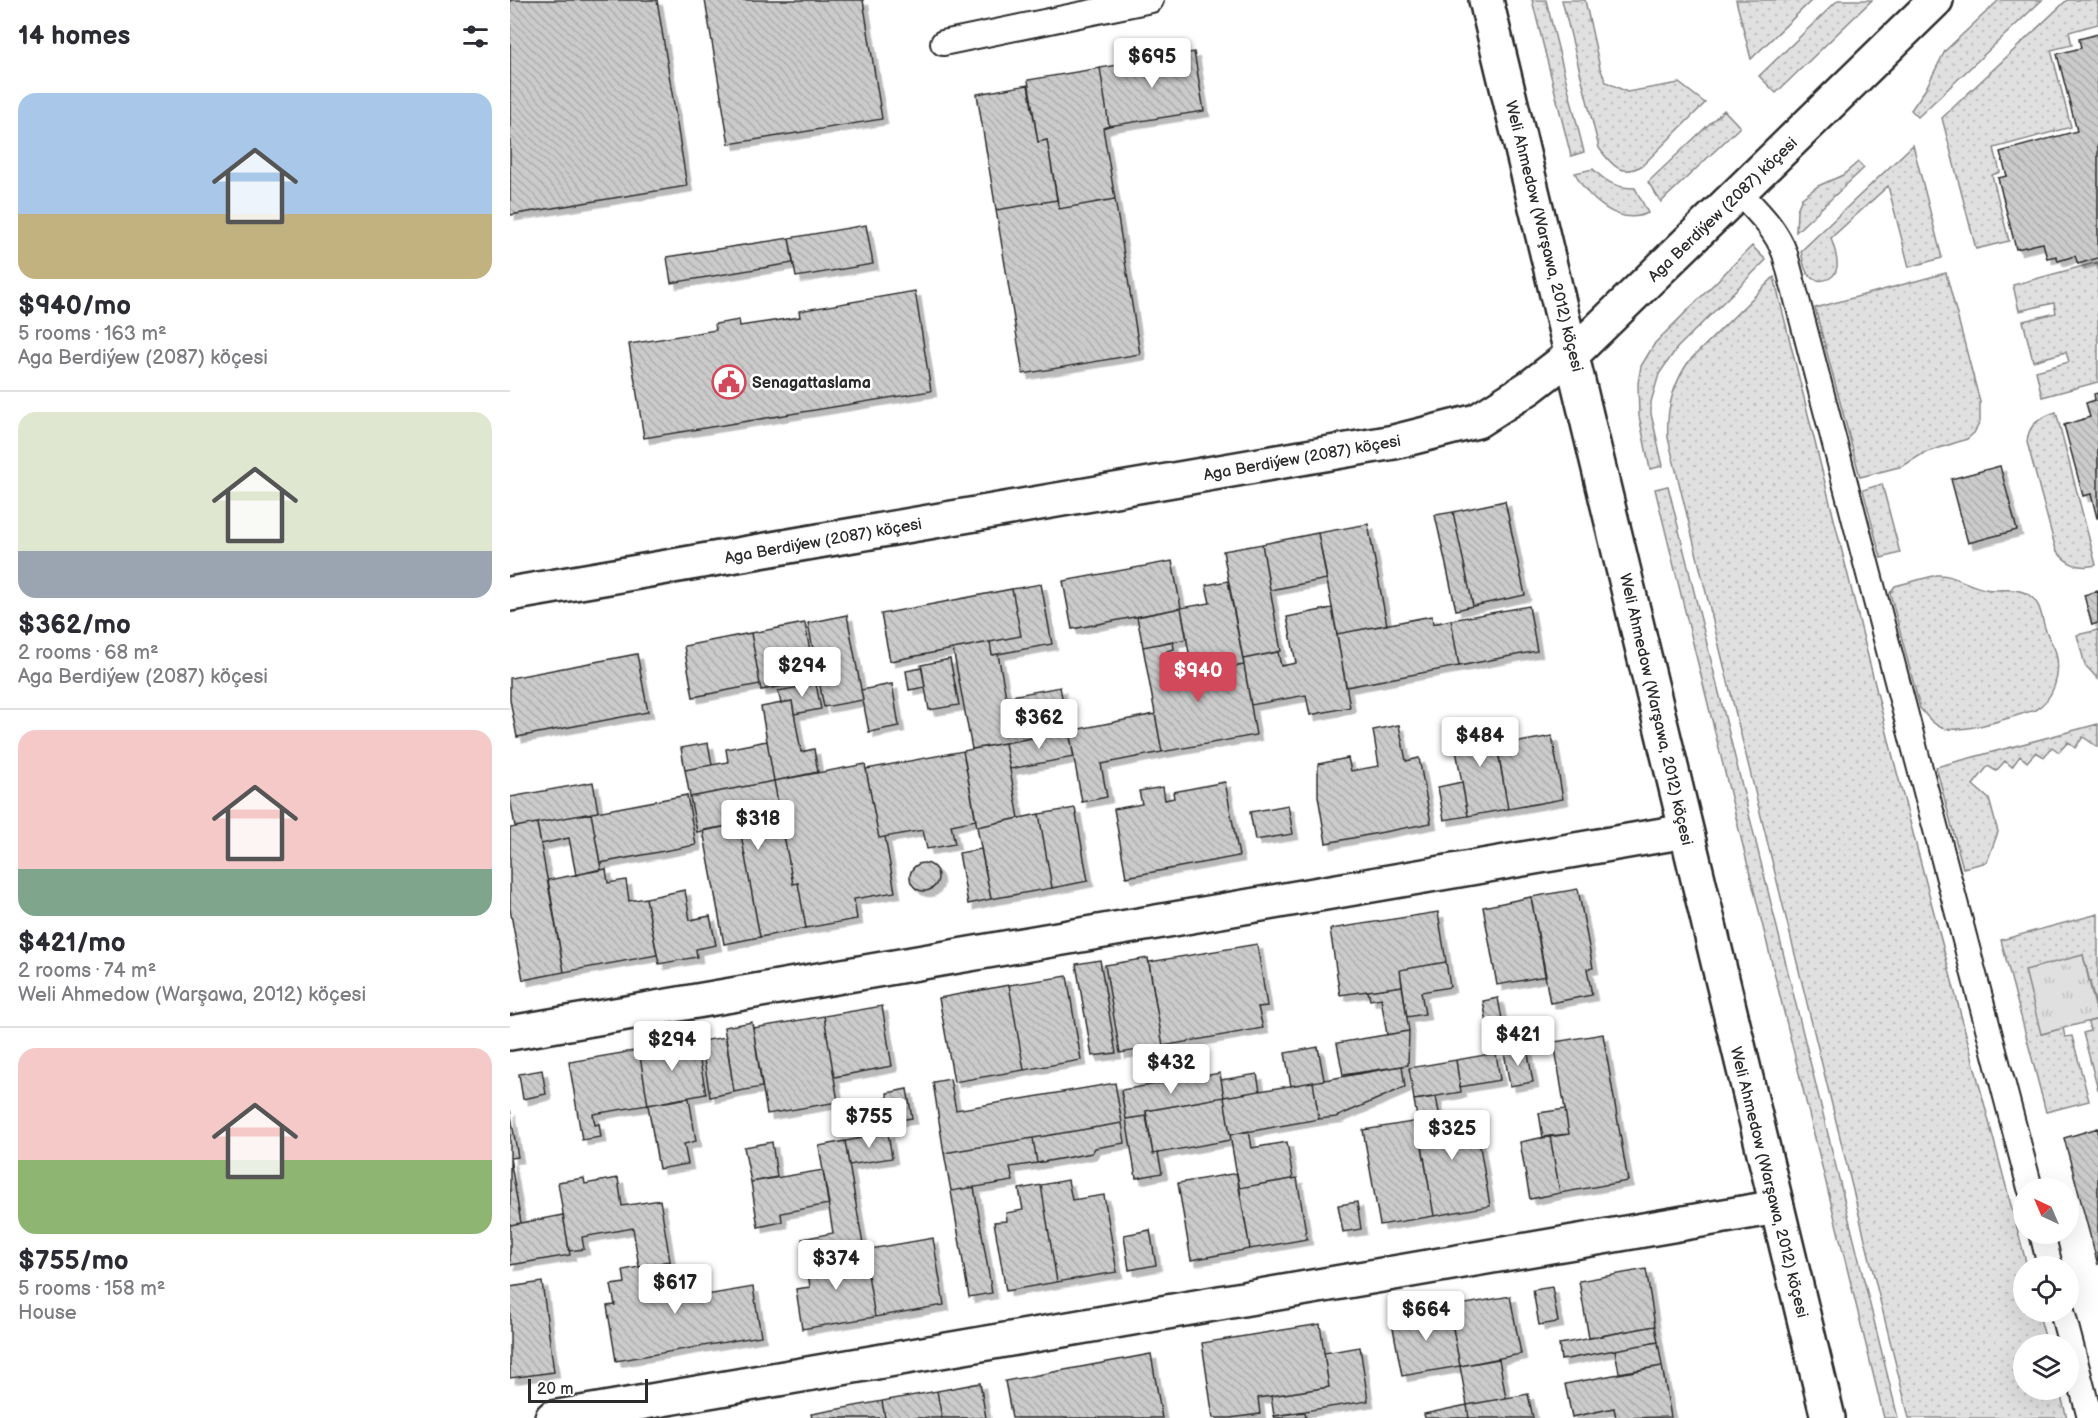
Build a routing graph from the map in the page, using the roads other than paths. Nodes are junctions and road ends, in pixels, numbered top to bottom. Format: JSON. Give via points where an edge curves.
{"nodes":[{"id":1,"x":1151,"y":0,"type":"edge"},
{"id":2,"x":1486,"y":0,"type":"edge"},
{"id":3,"x":1936,"y":0,"type":"edge"},
{"id":4,"x":943,"y":43,"type":"dead end"},
{"id":5,"x":1740,"y":192,"type":"junction"},
{"id":6,"x":1574,"y":353,"type":"junction"},
{"id":7,"x":510,"y":594,"type":"edge"},
{"id":8,"x":1686,"y":831,"type":"junction"},
{"id":9,"x":510,"y":1033,"type":"edge"},
{"id":10,"x":2027,"y":1178,"type":"edge"},
{"id":11,"x":1777,"y":1207,"type":"junction"},
{"id":12,"x":2065,"y":1322,"type":"edge"},
{"id":13,"x":552,"y":1418,"type":"edge"},
{"id":14,"x":1828,"y":1418,"type":"edge"},
{"id":15,"x":2090,"y":1418,"type":"edge"}],
"edges":[{"from":1,"to":4,"type":"lane"},
{"from":2,"to":6,"type":"street","name":"Weli Ahmedow (Warşawa, 2012) köçesi"},
{"from":3,"to":5,"type":"street","name":"Aga Berdiýew (2087) köçesi"},
{"from":5,"to":6,"type":"street","name":"Aga Berdiýew (2087) köçesi"},
{"from":5,"to":10,"type":"lane","via":[[1771,226],[1785,254]]},
{"from":6,"to":7,"type":"street","name":"Aga Berdiýew (2087) köçesi","via":[[1477,421],[1394,442]]},
{"from":6,"to":8,"type":"street","name":"Weli Ahmedow (Warşawa, 2012) köçesi"},
{"from":8,"to":9,"type":"street"},
{"from":8,"to":11,"type":"street","name":"Weli Ahmedow (Warşawa, 2012) köçesi"},
{"from":11,"to":13,"type":"street"},
{"from":11,"to":14,"type":"street","name":"Weli Ahmedow (Warşawa, 2012) köçesi"},
{"from":12,"to":15,"type":"lane"}]}
